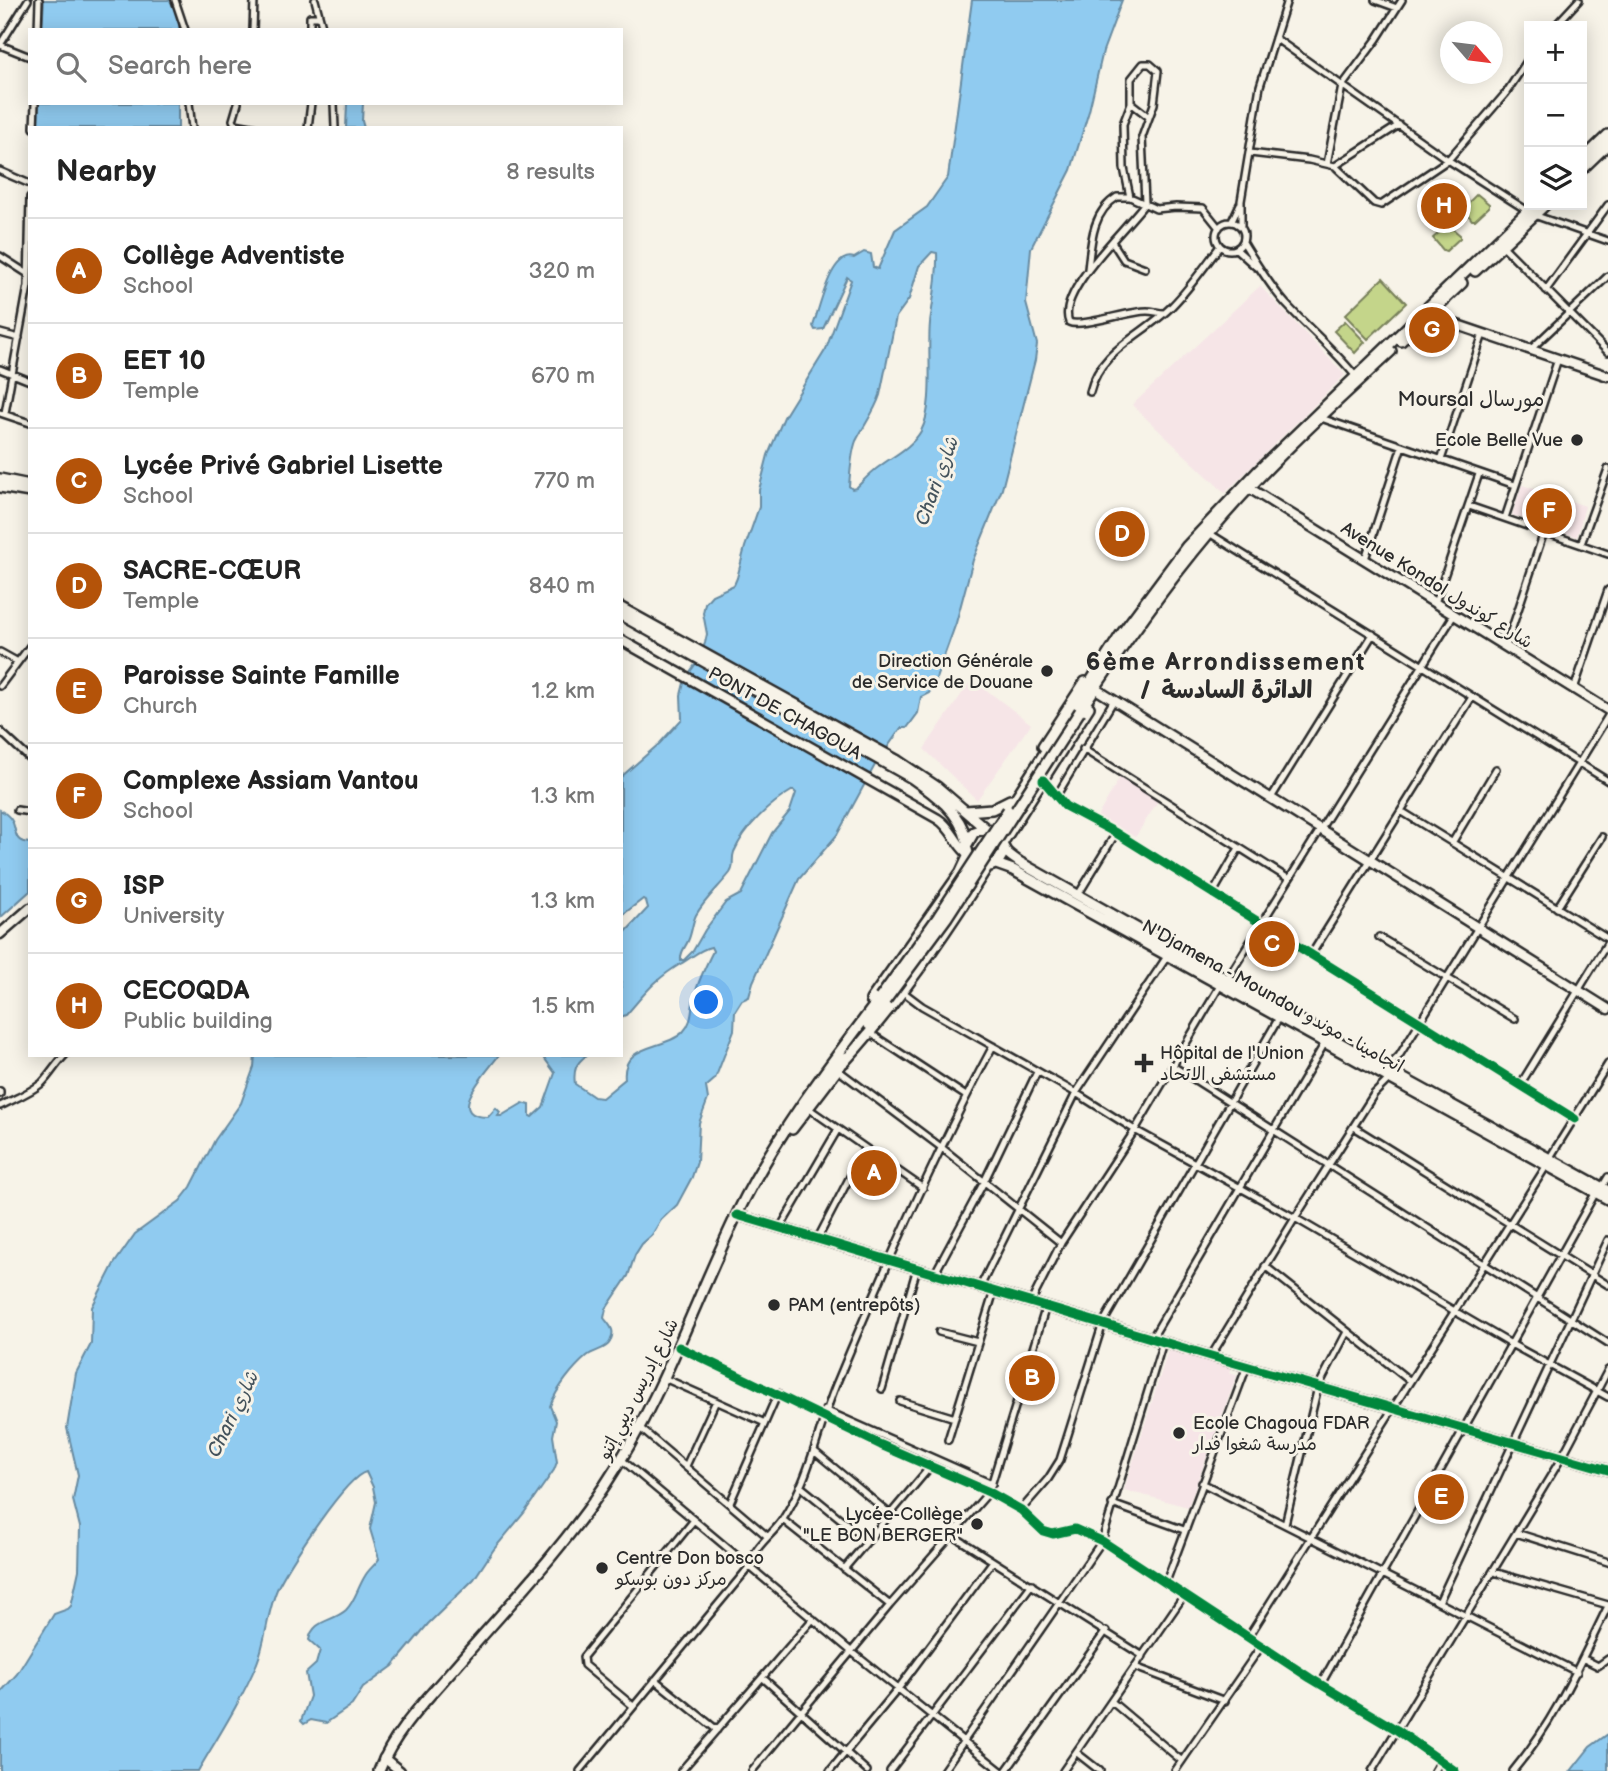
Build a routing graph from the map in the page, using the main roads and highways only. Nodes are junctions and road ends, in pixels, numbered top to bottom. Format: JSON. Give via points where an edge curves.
{"nodes":[{"id":1,"x":1608,"y":135,"type":"edge"},
{"id":2,"x":1604,"y":147,"type":"edge"},
{"id":3,"x":1587,"y":157,"type":"edge"},
{"id":4,"x":1587,"y":164,"type":"edge"},
{"id":5,"x":1532,"y":210,"type":"edge"},
{"id":6,"x":1425,"y":314,"type":"junction"},
{"id":7,"x":1357,"y":378,"type":"junction"},
{"id":8,"x":0,"y":479,"type":"edge"},
{"id":9,"x":28,"y":485,"type":"edge"},
{"id":10,"x":0,"y":487,"type":"edge"},
{"id":11,"x":28,"y":492,"type":"edge"},
{"id":12,"x":623,"y":609,"type":"edge"},
{"id":13,"x":623,"y":616,"type":"edge"},
{"id":14,"x":1119,"y":636,"type":"junction"},
{"id":15,"x":686,"y":647,"type":"junction"},
{"id":16,"x":1122,"y":648,"type":"junction"},
{"id":17,"x":1078,"y":709,"type":"junction"},
{"id":18,"x":896,"y":765,"type":"junction"},
{"id":19,"x":1010,"y":800,"type":"junction"},
{"id":20,"x":966,"y":811,"type":"junction"},
{"id":21,"x":987,"y":829,"type":"junction"},
{"id":22,"x":967,"y":841,"type":"junction"},
{"id":23,"x":1003,"y":845,"type":"junction"},
{"id":24,"x":967,"y":855,"type":"junction"},
{"id":25,"x":991,"y":866,"type":"junction"},
{"id":26,"x":1224,"y":982,"type":"junction"},
{"id":27,"x":839,"y":1062,"type":"junction"},
{"id":28,"x":1387,"y":1074,"type":"junction"},
{"id":29,"x":778,"y":1143,"type":"junction"},
{"id":30,"x":1602,"y":1190,"type":"edge"},
{"id":31,"x":1608,"y":1199,"type":"edge"},
{"id":32,"x":379,"y":1771,"type":"edge"}],
"edges":[{"from":1,"to":2,"type":"main road"},
{"from":2,"to":3,"type":"main road"},
{"from":2,"to":4,"type":"main road"},
{"from":5,"to":6,"type":"main road"},
{"from":5,"to":6,"type":"main road","via":[[1502,245]]},
{"from":6,"to":7,"type":"main road"},
{"from":7,"to":14,"type":"main road","via":[[1221,508],[1187,545]]},
{"from":7,"to":16,"type":"main road","via":[[1209,533]]},
{"from":8,"to":9,"type":"main road"},
{"from":10,"to":11,"type":"main road"},
{"from":12,"to":15,"type":"main road"},
{"from":13,"to":15,"type":"main road"},
{"from":14,"to":17,"type":"main road"},
{"from":14,"to":19,"type":"main road","via":[[1070,702]]},
{"from":15,"to":18,"type":"main road"},
{"from":16,"to":17,"type":"main road"},
{"from":16,"to":23,"type":"main road"},
{"from":17,"to":27,"type":"main road","name":"شارع إدريس ديبي إتنو","bridge":true},
{"from":18,"to":20,"type":"main road","via":[[937,787]]},
{"from":18,"to":22,"type":"main road","via":[[945,804],[959,820]]},
{"from":19,"to":20,"type":"main road","via":[[992,809]]},
{"from":19,"to":21,"type":"main road"},
{"from":20,"to":21,"type":"main road"},
{"from":21,"to":22,"type":"main road","via":[[974,832]]},
{"from":21,"to":23,"type":"main road","via":[[997,833]]},
{"from":22,"to":24,"type":"main road"},
{"from":23,"to":25,"type":"main road","via":[[1000,860]]},
{"from":23,"to":26,"type":"main road","name":"N'Djamena - Moundou انجامينا - موندو","via":[[1018,862]]},
{"from":24,"to":25,"type":"main road","via":[[976,865]]},
{"from":24,"to":27,"type":"main road","via":[[961,872],[845,1037]]},
{"from":25,"to":26,"type":"main road","name":"N'Djamena - Moundou انجامينا - موندو","via":[[1013,870]]},
{"from":25,"to":27,"type":"main road","via":[[902,991]]},
{"from":26,"to":28,"type":"main road","name":"N'Djamena - Moundou انجامينا - موندو"},
{"from":26,"to":28,"type":"main road","name":"N'Djamena - Moundou انجامينا - موندو"},
{"from":27,"to":29,"type":"main road","name":"شارع إدريس ديبي إتنو"},
{"from":27,"to":29,"type":"main road","name":"شارع إدريس ديبي إتنو","via":[[793,1117]]},
{"from":28,"to":30,"type":"main road","name":"N'Djamena - Moundou انجامينا - موندو"},
{"from":29,"to":32,"type":"main road","name":"شارع إدريس ديبي إتنو","via":[[737,1215],[622,1460],[546,1562],[418,1711]]},
{"from":30,"to":31,"type":"main road","name":"N'Djamena - Moundou انجامينا - موندو"}]}
